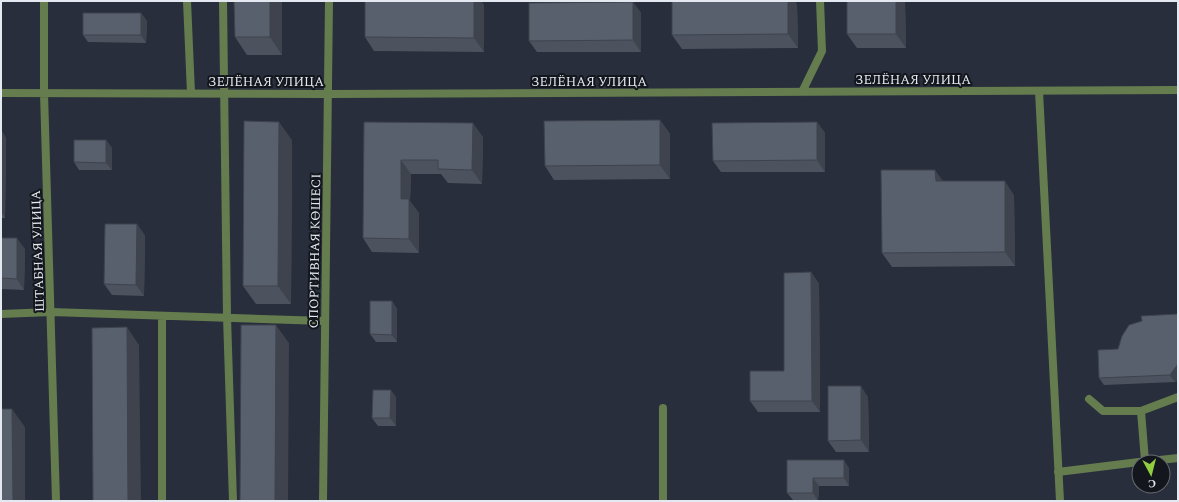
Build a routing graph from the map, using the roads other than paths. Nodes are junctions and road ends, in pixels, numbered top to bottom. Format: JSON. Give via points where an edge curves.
{"nodes":[{"id":1,"x":44,"y":1,"type":"edge"},
{"id":2,"x":187,"y":1,"type":"edge"},
{"id":3,"x":223,"y":1,"type":"edge"},
{"id":4,"x":329,"y":1,"type":"edge"},
{"id":5,"x":820,"y":1,"type":"edge"},
{"id":6,"x":1178,"y":90,"type":"edge"},
{"id":7,"x":1039,"y":91,"type":"junction"},
{"id":8,"x":802,"y":92,"type":"junction"},
{"id":9,"x":1,"y":93,"type":"edge"},
{"id":10,"x":44,"y":93,"type":"junction"},
{"id":11,"x":191,"y":93,"type":"junction"},
{"id":12,"x":224,"y":93,"type":"junction"},
{"id":13,"x":328,"y":94,"type":"junction"},
{"id":14,"x":51,"y":312,"type":"junction"},
{"id":15,"x":1,"y":314,"type":"edge"},
{"id":16,"x":227,"y":316,"type":"junction"},
{"id":17,"x":162,"y":317,"type":"junction"},
{"id":18,"x":325,"y":321,"type":"junction"},
{"id":19,"x":1178,"y":397,"type":"edge"},
{"id":20,"x":1089,"y":399,"type":"dead end"},
{"id":21,"x":662,"y":408,"type":"dead end"},
{"id":22,"x":1141,"y":411,"type":"junction"},
{"id":23,"x":1144,"y":454,"type":"edge"},
{"id":24,"x":1131,"y":463,"type":"edge"},
{"id":25,"x":1058,"y":472,"type":"junction"},
{"id":26,"x":56,"y":501,"type":"edge"},
{"id":27,"x":162,"y":501,"type":"edge"},
{"id":28,"x":234,"y":501,"type":"edge"},
{"id":29,"x":322,"y":501,"type":"edge"},
{"id":30,"x":663,"y":501,"type":"edge"},
{"id":31,"x":1060,"y":501,"type":"edge"}],
"edges":[{"from":1,"to":10,"type":"street","name":"ШТАБНАЯ УЛИЦА"},
{"from":2,"to":11,"type":"street"},
{"from":3,"to":12,"type":"street"},
{"from":4,"to":13,"type":"street","name":"СПОРТИВНАЯ КӨШЕСІ"},
{"from":5,"to":8,"type":"street","via":[[822,50]]},
{"from":6,"to":7,"type":"street","name":"ЗЕЛЁНАЯ УЛИЦА"},
{"from":7,"to":8,"type":"street","name":"ЗЕЛЁНАЯ УЛИЦА"},
{"from":7,"to":25,"type":"street"},
{"from":8,"to":13,"type":"street","name":"ЗЕЛЁНАЯ УЛИЦА"},
{"from":9,"to":10,"type":"street","name":"ЗЕЛЁНАЯ УЛИЦА"},
{"from":10,"to":11,"type":"street","name":"ЗЕЛЁНАЯ УЛИЦА"},
{"from":10,"to":14,"type":"street","name":"ШТАБНАЯ УЛИЦА"},
{"from":11,"to":12,"type":"street","name":"ЗЕЛЁНАЯ УЛИЦА"},
{"from":12,"to":13,"type":"street","name":"ЗЕЛЁНАЯ УЛИЦА"},
{"from":12,"to":16,"type":"street"},
{"from":13,"to":18,"type":"street","name":"СПОРТИВНАЯ КӨШЕСІ"},
{"from":14,"to":15,"type":"street"},
{"from":14,"to":17,"type":"street"},
{"from":14,"to":26,"type":"street","name":"ШТАБНАЯ УЛИЦА"},
{"from":16,"to":17,"type":"street"},
{"from":16,"to":18,"type":"street"},
{"from":16,"to":28,"type":"street"},
{"from":17,"to":27,"type":"street"},
{"from":18,"to":29,"type":"street","name":"СПОРТИВНАЯ КӨШЕСІ"},
{"from":19,"to":22,"type":"street"},
{"from":20,"to":22,"type":"street","via":[[1103,411]]},
{"from":21,"to":30,"type":"street"},
{"from":22,"to":23,"type":"street"},
{"from":24,"to":25,"type":"street"},
{"from":25,"to":31,"type":"street"}]}
